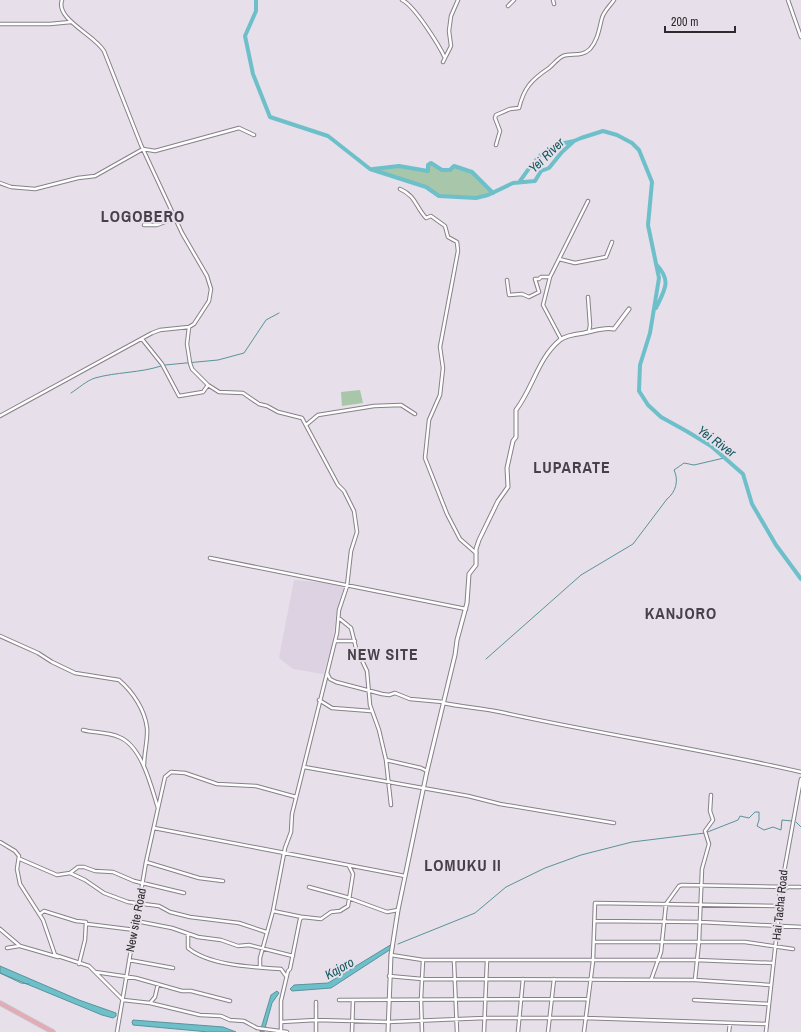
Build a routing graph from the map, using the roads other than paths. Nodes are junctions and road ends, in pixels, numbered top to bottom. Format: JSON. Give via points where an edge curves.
{"nodes":[{"id":1,"x":62,"y":0,"type":"edge"},
{"id":2,"x":402,"y":0,"type":"edge"},
{"id":3,"x":458,"y":0,"type":"edge"},
{"id":4,"x":514,"y":0,"type":"edge"},
{"id":5,"x":553,"y":0,"type":"edge"},
{"id":6,"x":614,"y":0,"type":"edge"},
{"id":7,"x":788,"y":0,"type":"edge"},
{"id":8,"x":554,"y":4,"type":"dead end"},
{"id":9,"x":508,"y":6,"type":"dead end"},
{"id":10,"x":71,"y":22,"type":"junction"},
{"id":11,"x":0,"y":24,"type":"edge"},
{"id":12,"x":801,"y":37,"type":"edge"},
{"id":13,"x":445,"y":58,"type":"junction"},
{"id":14,"x":443,"y":62,"type":"dead end"},
{"id":15,"x":254,"y":135,"type":"dead end"},
{"id":16,"x":496,"y":145,"type":"dead end"},
{"id":17,"x":143,"y":149,"type":"junction"},
{"id":18,"x":0,"y":183,"type":"edge"},
{"id":19,"x":400,"y":189,"type":"dead end"},
{"id":20,"x":588,"y":201,"type":"dead end"},
{"id":21,"x":175,"y":218,"type":"junction"},
{"id":22,"x":144,"y":225,"type":"dead end"},
{"id":23,"x":612,"y":242,"type":"dead end"},
{"id":24,"x":559,"y":259,"type":"junction"},
{"id":25,"x":550,"y":277,"type":"junction"},
{"id":26,"x":507,"y":280,"type":"dead end"},
{"id":27,"x":588,"y":297,"type":"dead end"},
{"id":28,"x":629,"y":310,"type":"dead end"},
{"id":29,"x":189,"y":327,"type":"junction"},
{"id":30,"x":589,"y":331,"type":"junction"},
{"id":31,"x":142,"y":339,"type":"junction"},
{"id":32,"x":561,"y":339,"type":"junction"},
{"id":33,"x":208,"y":385,"type":"junction"},
{"id":34,"x":415,"y":414,"type":"dead end"},
{"id":35,"x":0,"y":416,"type":"edge"},
{"id":36,"x":306,"y":425,"type":"junction"},
{"id":37,"x":476,"y":553,"type":"junction"},
{"id":38,"x":210,"y":558,"type":"dead end"},
{"id":39,"x":347,"y":586,"type":"junction"},
{"id":40,"x":466,"y":609,"type":"junction"},
{"id":41,"x":340,"y":619,"type":"junction"},
{"id":42,"x":0,"y":636,"type":"edge"},
{"id":43,"x":335,"y":641,"type":"junction"},
{"id":44,"x":355,"y":642,"type":"junction"},
{"id":45,"x":327,"y":673,"type":"junction"},
{"id":46,"x":370,"y":690,"type":"junction"},
{"id":47,"x":319,"y":700,"type":"junction"},
{"id":48,"x":443,"y":702,"type":"junction"},
{"id":49,"x":371,"y":710,"type":"junction"},
{"id":50,"x":82,"y":730,"type":"dead end"},
{"id":51,"x":386,"y":760,"type":"junction"},
{"id":52,"x":144,"y":765,"type":"junction"},
{"id":53,"x":304,"y":767,"type":"junction"},
{"id":54,"x":427,"y":771,"type":"junction"},
{"id":55,"x":801,"y":772,"type":"edge"},
{"id":56,"x":801,"y":779,"type":"edge"},
{"id":57,"x":389,"y":783,"type":"junction"},
{"id":58,"x":423,"y":788,"type":"junction"},
{"id":59,"x":711,"y":795,"type":"dead end"},
{"id":60,"x":296,"y":797,"type":"junction"},
{"id":61,"x":391,"y":805,"type":"dead end"},
{"id":62,"x":158,"y":808,"type":"junction"},
{"id":63,"x":614,"y":823,"type":"dead end"},
{"id":64,"x":154,"y":828,"type":"junction"},
{"id":65,"x":0,"y":842,"type":"edge"},
{"id":66,"x":284,"y":854,"type":"junction"},
{"id":67,"x":20,"y":859,"type":"junction"},
{"id":68,"x":146,"y":862,"type":"junction"},
{"id":69,"x":349,"y":866,"type":"junction"},
{"id":70,"x":70,"y":873,"type":"junction"},
{"id":71,"x":405,"y":876,"type":"junction"},
{"id":72,"x":223,"y":881,"type":"dead end"},
{"id":73,"x":143,"y":884,"type":"junction"},
{"id":74,"x":701,"y":885,"type":"junction"},
{"id":75,"x":780,"y":886,"type":"junction"},
{"id":76,"x":309,"y":887,"type":"dead end"},
{"id":77,"x":788,"y":887,"type":"junction"},
{"id":78,"x":800,"y":887,"type":"dead end"},
{"id":79,"x":779,"y":892,"type":"junction"},
{"id":80,"x":184,"y":893,"type":"dead end"},
{"id":81,"x":350,"y":899,"type":"junction"},
{"id":82,"x":140,"y":904,"type":"junction"},
{"id":83,"x":666,"y":904,"type":"junction"},
{"id":84,"x":702,"y":904,"type":"junction"},
{"id":85,"x":778,"y":906,"type":"junction"},
{"id":86,"x":398,"y":910,"type":"junction"},
{"id":87,"x":273,"y":911,"type":"junction"},
{"id":88,"x":40,"y":914,"type":"junction"},
{"id":89,"x":302,"y":917,"type":"junction"},
{"id":90,"x":136,"y":921,"type":"junction"},
{"id":91,"x":595,"y":922,"type":"junction"},
{"id":92,"x":663,"y":922,"type":"junction"},
{"id":93,"x":700,"y":922,"type":"junction"},
{"id":94,"x":87,"y":924,"type":"junction"},
{"id":95,"x":777,"y":925,"type":"junction"},
{"id":96,"x":801,"y":927,"type":"edge"},
{"id":97,"x":0,"y":929,"type":"edge"},
{"id":98,"x":135,"y":930,"type":"junction"},
{"id":99,"x":266,"y":932,"type":"junction"},
{"id":100,"x":188,"y":934,"type":"junction"},
{"id":101,"x":594,"y":942,"type":"junction"},
{"id":102,"x":662,"y":942,"type":"junction"},
{"id":103,"x":700,"y":942,"type":"junction"},
{"id":104,"x":20,"y":946,"type":"junction"},
{"id":105,"x":775,"y":947,"type":"junction"},
{"id":106,"x":7,"y":948,"type":"dead end"},
{"id":107,"x":262,"y":948,"type":"junction"},
{"id":108,"x":793,"y":949,"type":"dead end"},
{"id":109,"x":391,"y":955,"type":"junction"},
{"id":110,"x":293,"y":956,"type":"junction"},
{"id":111,"x":59,"y":957,"type":"junction"},
{"id":112,"x":128,"y":960,"type":"junction"},
{"id":113,"x":423,"y":960,"type":"junction"},
{"id":114,"x":487,"y":960,"type":"junction"},
{"id":115,"x":696,"y":960,"type":"junction"},
{"id":116,"x":454,"y":961,"type":"junction"},
{"id":117,"x":593,"y":961,"type":"junction"},
{"id":118,"x":659,"y":961,"type":"junction"},
{"id":119,"x":773,"y":963,"type":"junction"},
{"id":120,"x":79,"y":964,"type":"junction"},
{"id":121,"x":260,"y":967,"type":"junction"},
{"id":122,"x":173,"y":968,"type":"dead end"},
{"id":123,"x":95,"y":972,"type":"junction"},
{"id":124,"x":287,"y":976,"type":"junction"},
{"id":125,"x":389,"y":976,"type":"junction"},
{"id":126,"x":126,"y":977,"type":"junction"},
{"id":127,"x":486,"y":978,"type":"junction"},
{"id":128,"x":422,"y":979,"type":"junction"},
{"id":129,"x":454,"y":979,"type":"junction"},
{"id":130,"x":523,"y":979,"type":"junction"},
{"id":131,"x":554,"y":979,"type":"junction"},
{"id":132,"x":591,"y":979,"type":"junction"},
{"id":133,"x":651,"y":980,"type":"junction"},
{"id":134,"x":695,"y":980,"type":"junction"},
{"id":135,"x":158,"y":984,"type":"junction"},
{"id":136,"x":770,"y":984,"type":"junction"},
{"id":137,"x":455,"y":998,"type":"junction"},
{"id":138,"x":485,"y":998,"type":"junction"},
{"id":139,"x":388,"y":999,"type":"junction"},
{"id":140,"x":421,"y":999,"type":"junction"},
{"id":141,"x":520,"y":999,"type":"junction"},
{"id":142,"x":551,"y":999,"type":"junction"},
{"id":143,"x":588,"y":999,"type":"junction"},
{"id":144,"x":123,"y":1000,"type":"junction"},
{"id":145,"x":339,"y":1000,"type":"dead end"},
{"id":146,"x":353,"y":1000,"type":"junction"},
{"id":147,"x":694,"y":1000,"type":"dead end"},
{"id":148,"x":230,"y":1001,"type":"dead end"},
{"id":149,"x":316,"y":1002,"type":"dead end"},
{"id":150,"x":0,"y":1003,"type":"edge"},
{"id":151,"x":150,"y":1003,"type":"junction"},
{"id":152,"x":768,"y":1004,"type":"junction"},
{"id":153,"x":485,"y":1018,"type":"junction"},
{"id":154,"x":520,"y":1018,"type":"junction"},
{"id":155,"x":548,"y":1018,"type":"junction"},
{"id":156,"x":585,"y":1018,"type":"junction"},
{"id":157,"x":456,"y":1019,"type":"junction"},
{"id":158,"x":316,"y":1020,"type":"junction"},
{"id":159,"x":353,"y":1021,"type":"junction"},
{"id":160,"x":421,"y":1021,"type":"junction"},
{"id":161,"x":281,"y":1022,"type":"junction"},
{"id":162,"x":388,"y":1022,"type":"junction"},
{"id":163,"x":730,"y":1023,"type":"junction"},
{"id":164,"x":767,"y":1024,"type":"junction"},
{"id":165,"x":281,"y":1031,"type":"edge"},
{"id":166,"x":53,"y":1032,"type":"edge"},
{"id":167,"x":117,"y":1032,"type":"edge"},
{"id":168,"x":287,"y":1032,"type":"edge"},
{"id":169,"x":316,"y":1032,"type":"edge"},
{"id":170,"x":352,"y":1032,"type":"edge"},
{"id":171,"x":388,"y":1032,"type":"edge"},
{"id":172,"x":422,"y":1032,"type":"edge"},
{"id":173,"x":457,"y":1032,"type":"edge"},
{"id":174,"x":484,"y":1032,"type":"edge"},
{"id":175,"x":518,"y":1032,"type":"edge"},
{"id":176,"x":548,"y":1032,"type":"edge"},
{"id":177,"x":584,"y":1032,"type":"edge"},
{"id":178,"x":729,"y":1032,"type":"edge"},
{"id":179,"x":766,"y":1032,"type":"edge"}],
"edges":[{"from":1,"to":10,"type":"street","via":[[61,8]]},
{"from":2,"to":13,"type":"street","via":[[410,5],[429,30]]},
{"from":3,"to":13,"type":"street","via":[[451,16],[450,46]]},
{"from":4,"to":9,"type":"street"},
{"from":5,"to":8,"type":"street"},
{"from":6,"to":16,"type":"street","via":[[604,14],[600,32],[590,49],[582,54],[571,54],[557,60],[535,77],[525,89],[519,108],[496,115],[494,118],[500,131]]},
{"from":7,"to":12,"type":"street"},
{"from":10,"to":11,"type":"street"},
{"from":10,"to":17,"type":"street","via":[[98,43],[104,51]]},
{"from":13,"to":14,"type":"street"},
{"from":15,"to":17,"type":"street","via":[[239,128],[155,150]]},
{"from":17,"to":18,"type":"street","via":[[95,176],[35,189],[11,187]]},
{"from":17,"to":21,"type":"street"},
{"from":19,"to":37,"type":"street","via":[[410,193],[420,212],[426,218],[431,216],[445,226],[448,237],[457,242],[458,252],[440,347],[443,368],[440,395],[429,420],[425,458],[447,514],[460,539]]},
{"from":20,"to":24,"type":"street"},
{"from":21,"to":22,"type":"street","via":[[157,225]]},
{"from":21,"to":29,"type":"street","via":[[207,276],[211,289],[208,304]]},
{"from":23,"to":24,"type":"street","via":[[606,257],[574,263]]},
{"from":24,"to":25,"type":"street"},
{"from":25,"to":26,"type":"street","via":[[535,279],[539,292],[529,297],[509,294]]},
{"from":25,"to":32,"type":"street","via":[[543,305]]},
{"from":27,"to":30,"type":"street"},
{"from":28,"to":30,"type":"street","via":[[614,329]]},
{"from":29,"to":31,"type":"street","via":[[160,330]]},
{"from":29,"to":33,"type":"street","via":[[187,344],[190,363],[192,369]]},
{"from":30,"to":32,"type":"street"},
{"from":31,"to":33,"type":"street","via":[[162,364],[179,396],[203,392]]},
{"from":31,"to":35,"type":"street"},
{"from":32,"to":37,"type":"street","via":[[543,360],[516,410],[516,437],[507,470],[508,487],[486,523]]},
{"from":33,"to":36,"type":"street","via":[[219,392],[243,393],[258,404],[302,418]]},
{"from":34,"to":36,"type":"street","via":[[401,405],[374,406],[318,415]]},
{"from":36,"to":39,"type":"street","via":[[354,511],[357,532],[351,551]]},
{"from":37,"to":40,"type":"street","via":[[476,565],[470,574]]},
{"from":38,"to":39,"type":"street"},
{"from":39,"to":40,"type":"street"},
{"from":39,"to":41,"type":"street","via":[[339,610]]},
{"from":40,"to":48,"type":"street"},
{"from":41,"to":43,"type":"street"},
{"from":41,"to":44,"type":"street","via":[[351,628]]},
{"from":42,"to":52,"type":"street","via":[[38,652],[76,673],[119,680],[123,683],[138,702],[147,728]]},
{"from":43,"to":44,"type":"street"},
{"from":43,"to":45,"type":"street"},
{"from":44,"to":46,"type":"street","via":[[367,671]]},
{"from":45,"to":46,"type":"street","via":[[336,682]]},
{"from":45,"to":47,"type":"street"},
{"from":46,"to":48,"type":"street","via":[[387,695],[396,693],[410,699]]},
{"from":46,"to":49,"type":"street"},
{"from":47,"to":49,"type":"street","via":[[332,708]]},
{"from":47,"to":53,"type":"street"},
{"from":48,"to":54,"type":"street"},
{"from":48,"to":55,"type":"street"},
{"from":49,"to":51,"type":"street"},
{"from":50,"to":52,"type":"street","via":[[118,736],[128,741]]},
{"from":51,"to":54,"type":"street"},
{"from":51,"to":57,"type":"street"},
{"from":52,"to":62,"type":"street"},
{"from":53,"to":57,"type":"street"},
{"from":53,"to":60,"type":"street"},
{"from":54,"to":58,"type":"street"},
{"from":56,"to":75,"type":"street","name":"Hai Tacha Road"},
{"from":57,"to":58,"type":"street"},
{"from":57,"to":61,"type":"street"},
{"from":58,"to":63,"type":"street"},
{"from":58,"to":71,"type":"street"},
{"from":59,"to":74,"type":"street","via":[[710,811],[713,820],[705,831],[709,844],[702,869]]},
{"from":60,"to":62,"type":"street","name":"New site Road","via":[[256,786],[217,784],[171,772],[166,778]]},
{"from":60,"to":66,"type":"street","via":[[291,832]]},
{"from":62,"to":64,"type":"street","name":"New site Road"},
{"from":64,"to":66,"type":"street"},
{"from":64,"to":68,"type":"street","name":"New site Road"},
{"from":65,"to":67,"type":"street","via":[[17,852]]},
{"from":66,"to":69,"type":"street"},
{"from":66,"to":87,"type":"street"},
{"from":67,"to":70,"type":"street","via":[[53,874]]},
{"from":67,"to":88,"type":"street","via":[[17,869],[20,884]]},
{"from":68,"to":72,"type":"street","via":[[199,878]]},
{"from":68,"to":73,"type":"street","name":"New site Road"},
{"from":69,"to":71,"type":"street"},
{"from":69,"to":81,"type":"street","via":[[353,874]]},
{"from":70,"to":73,"type":"street","via":[[78,867],[84,867],[95,871],[113,872]]},
{"from":70,"to":82,"type":"street","via":[[104,893]]},
{"from":71,"to":86,"type":"street"},
{"from":73,"to":80,"type":"street"},
{"from":73,"to":82,"type":"street","name":"New site Road"},
{"from":74,"to":75,"type":"street"},
{"from":74,"to":83,"type":"street","via":[[682,885],[675,890]]},
{"from":74,"to":84,"type":"street"},
{"from":75,"to":77,"type":"street"},
{"from":75,"to":79,"type":"street","name":"Hai Tacha Road"},
{"from":76,"to":81,"type":"street"},
{"from":77,"to":78,"type":"street"},
{"from":77,"to":79,"type":"street"},
{"from":79,"to":85,"type":"street","name":"Hai Tacha Road"},
{"from":81,"to":86,"type":"street","via":[[387,912]]},
{"from":81,"to":89,"type":"street","via":[[346,908],[330,912],[324,918]]},
{"from":82,"to":90,"type":"street","name":"New site Road"},
{"from":82,"to":99,"type":"street","via":[[159,906],[170,912],[190,916],[239,923]]},
{"from":83,"to":84,"type":"street"},
{"from":83,"to":91,"type":"street","via":[[595,903]]},
{"from":83,"to":92,"type":"street"},
{"from":84,"to":85,"type":"street"},
{"from":84,"to":93,"type":"street"},
{"from":85,"to":95,"type":"street","name":"Hai Tacha Road"},
{"from":86,"to":109,"type":"street"},
{"from":87,"to":89,"type":"street"},
{"from":87,"to":99,"type":"street"},
{"from":88,"to":94,"type":"street","via":[[44,911]]},
{"from":88,"to":111,"type":"street","via":[[53,951]]},
{"from":89,"to":110,"type":"street"},
{"from":90,"to":98,"type":"street","name":"New site Road"},
{"from":90,"to":100,"type":"street"},
{"from":91,"to":92,"type":"street"},
{"from":91,"to":101,"type":"street"},
{"from":92,"to":93,"type":"street"},
{"from":92,"to":102,"type":"street"},
{"from":93,"to":95,"type":"street"},
{"from":93,"to":103,"type":"street"},
{"from":94,"to":98,"type":"street"},
{"from":94,"to":120,"type":"street"},
{"from":95,"to":96,"type":"street"},
{"from":95,"to":105,"type":"street","name":"Hai Tacha Road"},
{"from":97,"to":104,"type":"street"},
{"from":98,"to":112,"type":"street","name":"New site Road"},
{"from":99,"to":107,"type":"street"},
{"from":100,"to":107,"type":"street","via":[[238,946]]},
{"from":100,"to":121,"type":"street","via":[[188,948],[211,960]]},
{"from":101,"to":102,"type":"street"},
{"from":101,"to":117,"type":"street"},
{"from":102,"to":103,"type":"street"},
{"from":102,"to":118,"type":"street"},
{"from":103,"to":105,"type":"street","via":[[744,942]]},
{"from":103,"to":115,"type":"street"},
{"from":104,"to":106,"type":"street"},
{"from":104,"to":111,"type":"street"},
{"from":105,"to":108,"type":"street"},
{"from":105,"to":119,"type":"street","name":"Hai Tacha Road"},
{"from":107,"to":110,"type":"street"},
{"from":107,"to":121,"type":"street"},
{"from":109,"to":113,"type":"street"},
{"from":109,"to":125,"type":"street"},
{"from":110,"to":124,"type":"street"},
{"from":111,"to":120,"type":"street"},
{"from":112,"to":122,"type":"street"},
{"from":112,"to":126,"type":"street","name":"New site Road"},
{"from":113,"to":116,"type":"street"},
{"from":113,"to":128,"type":"street"},
{"from":114,"to":116,"type":"street"},
{"from":114,"to":117,"type":"street"},
{"from":114,"to":127,"type":"street"},
{"from":115,"to":118,"type":"street"},
{"from":115,"to":119,"type":"street"},
{"from":115,"to":134,"type":"street"},
{"from":116,"to":129,"type":"street"},
{"from":117,"to":118,"type":"street"},
{"from":117,"to":132,"type":"street"},
{"from":118,"to":133,"type":"street"},
{"from":119,"to":136,"type":"street","name":"Hai Tacha Road"},
{"from":120,"to":123,"type":"street","via":[[89,966]]},
{"from":121,"to":124,"type":"street","via":[[281,969]]},
{"from":123,"to":126,"type":"street"},
{"from":123,"to":144,"type":"street"},
{"from":124,"to":161,"type":"street"},
{"from":125,"to":128,"type":"street"},
{"from":125,"to":139,"type":"street"},
{"from":126,"to":135,"type":"street"},
{"from":126,"to":144,"type":"street","name":"New site Road"},
{"from":127,"to":129,"type":"street"},
{"from":127,"to":130,"type":"street"},
{"from":127,"to":138,"type":"street"},
{"from":128,"to":129,"type":"street"},
{"from":128,"to":140,"type":"street"},
{"from":129,"to":137,"type":"street"},
{"from":130,"to":131,"type":"street"},
{"from":130,"to":141,"type":"street"},
{"from":131,"to":132,"type":"street"},
{"from":131,"to":142,"type":"street"},
{"from":132,"to":133,"type":"street"},
{"from":132,"to":143,"type":"street"},
{"from":133,"to":134,"type":"street"},
{"from":134,"to":136,"type":"street"},
{"from":135,"to":148,"type":"street"},
{"from":135,"to":151,"type":"street","via":[[155,997]]},
{"from":136,"to":152,"type":"street","name":"Hai Tacha Road"},
{"from":137,"to":138,"type":"street"},
{"from":137,"to":140,"type":"street"},
{"from":137,"to":157,"type":"street"},
{"from":138,"to":141,"type":"street"},
{"from":138,"to":153,"type":"street"},
{"from":139,"to":140,"type":"street"},
{"from":139,"to":146,"type":"street"},
{"from":139,"to":162,"type":"street"},
{"from":140,"to":160,"type":"street"},
{"from":141,"to":142,"type":"street"},
{"from":141,"to":154,"type":"street"},
{"from":142,"to":143,"type":"street"},
{"from":142,"to":155,"type":"street"},
{"from":143,"to":156,"type":"street"},
{"from":144,"to":151,"type":"street"},
{"from":144,"to":167,"type":"street","name":"New site Road"},
{"from":145,"to":146,"type":"street"},
{"from":146,"to":159,"type":"street"},
{"from":147,"to":152,"type":"street"},
{"from":149,"to":158,"type":"street"},
{"from":150,"to":166,"type":"main road"},
{"from":151,"to":165,"type":"street","via":[[200,1015],[215,1015],[244,1021],[256,1028]]},
{"from":152,"to":164,"type":"street","name":"Hai Tacha Road"},
{"from":153,"to":154,"type":"street"},
{"from":153,"to":157,"type":"street"},
{"from":153,"to":174,"type":"street"},
{"from":154,"to":155,"type":"street"},
{"from":154,"to":175,"type":"street"},
{"from":155,"to":156,"type":"street"},
{"from":155,"to":176,"type":"street"},
{"from":156,"to":163,"type":"street"},
{"from":156,"to":177,"type":"street"},
{"from":157,"to":160,"type":"street"},
{"from":157,"to":173,"type":"street"},
{"from":158,"to":159,"type":"street"},
{"from":158,"to":161,"type":"street"},
{"from":158,"to":169,"type":"street"},
{"from":159,"to":162,"type":"street"},
{"from":159,"to":170,"type":"street"},
{"from":160,"to":162,"type":"street"},
{"from":160,"to":172,"type":"street"},
{"from":161,"to":165,"type":"street"},
{"from":162,"to":171,"type":"street"},
{"from":163,"to":164,"type":"street"},
{"from":163,"to":178,"type":"street"},
{"from":164,"to":179,"type":"street","name":"Hai Tacha Road"},
{"from":165,"to":168,"type":"street"}]}
